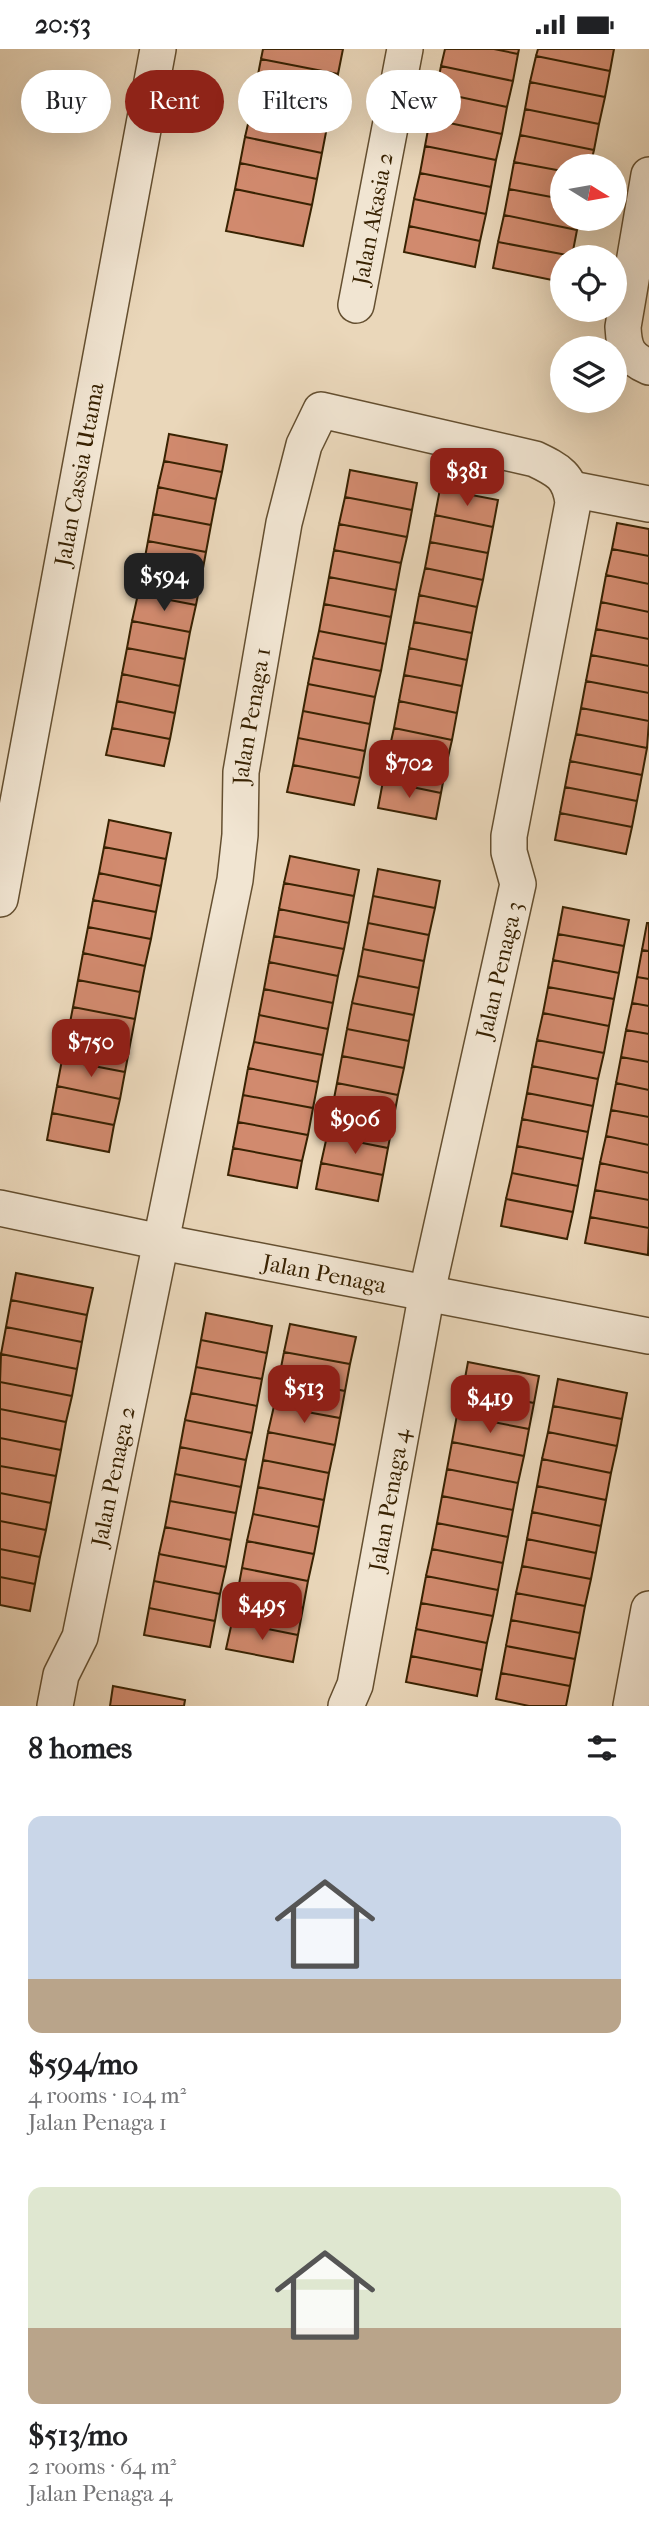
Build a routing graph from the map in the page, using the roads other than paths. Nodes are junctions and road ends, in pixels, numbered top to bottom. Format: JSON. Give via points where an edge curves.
{"nodes":[{"id":1,"x":158,"y":49,"type":"edge"},
{"id":2,"x":405,"y":49,"type":"edge"},
{"id":3,"x":649,"y":175,"type":"edge"},
{"id":4,"x":356,"y":305,"type":"dead end"},
{"id":5,"x":649,"y":367,"type":"edge"},
{"id":6,"x":571,"y":489,"type":"junction"},
{"id":7,"x":649,"y":504,"type":"edge"},
{"id":8,"x":0,"y":899,"type":"edge"},
{"id":9,"x":0,"y":1208,"type":"edge"},
{"id":10,"x":161,"y":1242,"type":"junction"},
{"id":11,"x":427,"y":1292,"type":"junction"},
{"id":12,"x":649,"y":1336,"type":"edge"},
{"id":13,"x":649,"y":1609,"type":"edge"},
{"id":14,"x":55,"y":1706,"type":"edge"},
{"id":15,"x":346,"y":1706,"type":"edge"},
{"id":16,"x":631,"y":1706,"type":"edge"}],
"edges":[{"from":1,"to":8,"type":"street","name":"Jalan Cassia Utama"},
{"from":2,"to":4,"type":"street","name":"Jalan Akasia 2"},
{"from":3,"to":5,"type":"street","via":[[623,327],[624,343],[634,360]]},
{"from":6,"to":7,"type":"street"},
{"from":6,"to":10,"type":"street","name":"Jalan Penaga 1","via":[[558,470],[535,459],[320,410],[304,445],[284,523],[241,772],[235,880]]},
{"from":6,"to":11,"type":"street","name":"Jalan Penaga 3","via":[[573,503],[509,836],[518,884]]},
{"from":9,"to":10,"type":"street","name":"Jalan Penaga"},
{"from":10,"to":11,"type":"street","name":"Jalan Penaga"},
{"from":10,"to":14,"type":"street","name":"Jalan Penaga 2","via":[[80,1637],[61,1675]]},
{"from":11,"to":12,"type":"street","name":"Jalan Penaga"},
{"from":11,"to":15,"type":"street","name":"Jalan Penaga 4","via":[[355,1685]]},
{"from":13,"to":16,"type":"street"}]}
